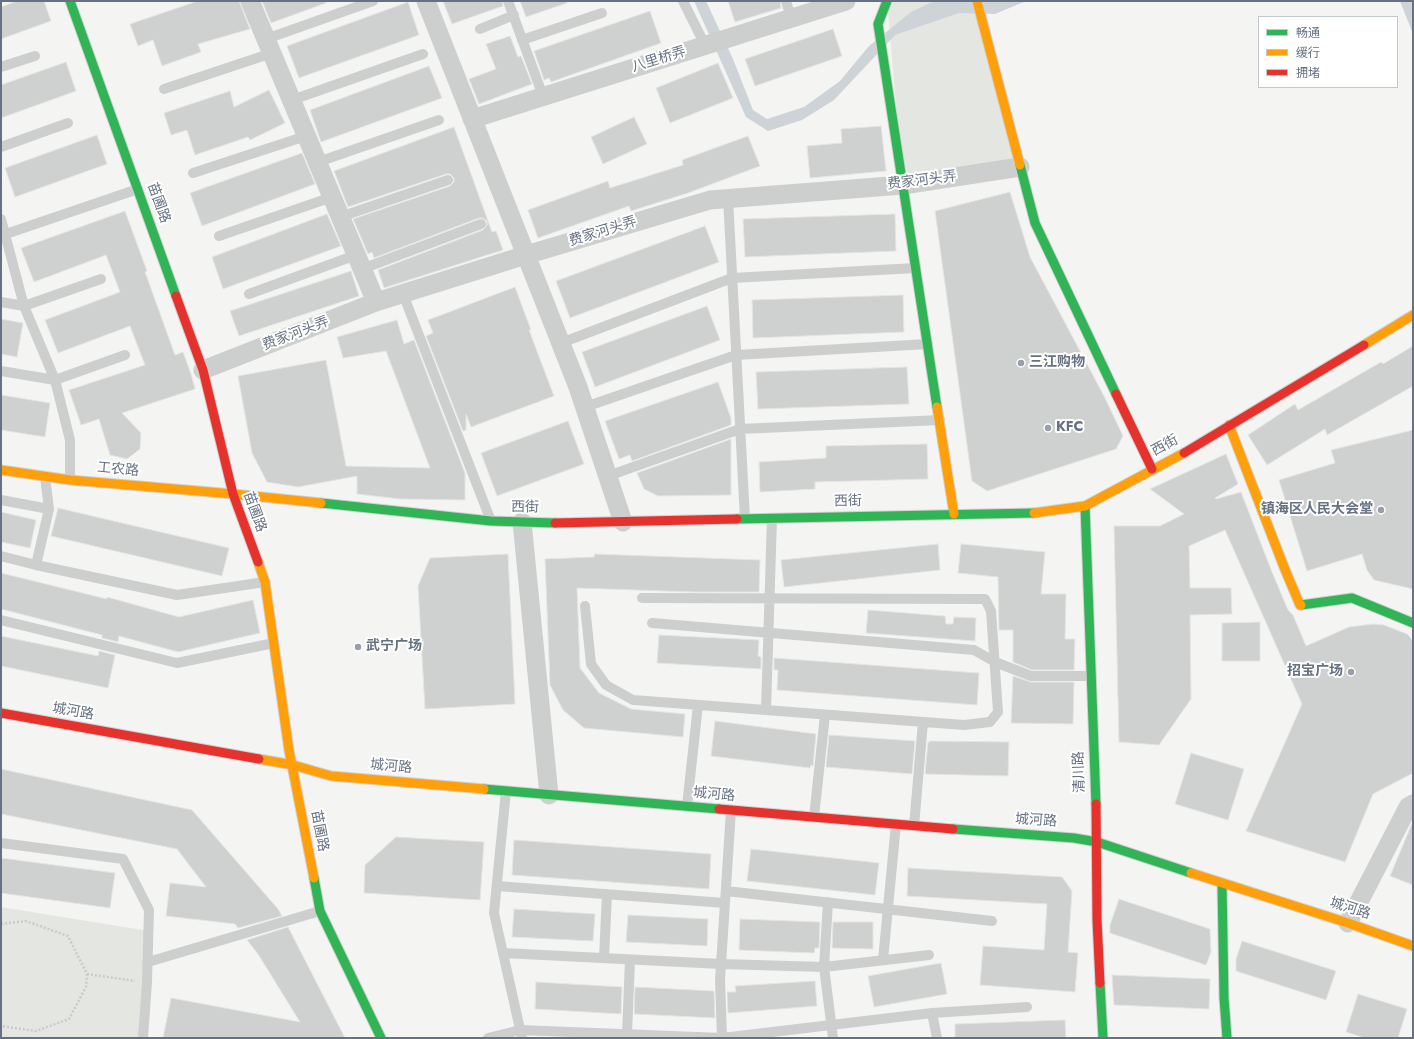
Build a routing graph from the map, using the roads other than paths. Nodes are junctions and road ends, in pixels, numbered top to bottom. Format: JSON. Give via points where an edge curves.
{"nodes":[{"id":1,"x":70,"y":1,"type":"edge"},
{"id":2,"x":250,"y":1,"type":"edge"},
{"id":3,"x":373,"y":1,"type":"edge"},
{"id":4,"x":426,"y":1,"type":"edge"},
{"id":5,"x":508,"y":1,"type":"edge"},
{"id":6,"x":683,"y":1,"type":"edge"},
{"id":7,"x":846,"y":1,"type":"edge"},
{"id":8,"x":887,"y":1,"type":"edge"},
{"id":9,"x":977,"y":1,"type":"edge"},
{"id":10,"x":788,"y":10,"type":"edge"},
{"id":11,"x":602,"y":13,"type":"dead end"},
{"id":12,"x":514,"y":15,"type":"junction"},
{"id":13,"x":480,"y":29,"type":"dead end"},
{"id":14,"x":522,"y":40,"type":"junction"},
{"id":15,"x":705,"y":45,"type":"junction"},
{"id":16,"x":269,"y":46,"type":"junction"},
{"id":17,"x":423,"y":54,"type":"dead end"},
{"id":18,"x":35,"y":56,"type":"dead end"},
{"id":19,"x":1,"y":67,"type":"edge"},
{"id":20,"x":164,"y":90,"type":"dead end"},
{"id":21,"x":543,"y":96,"type":"junction"},
{"id":22,"x":292,"y":100,"type":"junction"},
{"id":23,"x":472,"y":118,"type":"junction"},
{"id":24,"x":439,"y":120,"type":"dead end"},
{"id":25,"x":68,"y":123,"type":"dead end"},
{"id":26,"x":306,"y":136,"type":"junction"},
{"id":27,"x":1,"y":147,"type":"edge"},
{"id":28,"x":318,"y":162,"type":"junction"},
{"id":29,"x":1020,"y":167,"type":"junction"},
{"id":30,"x":193,"y":173,"type":"dead end"},
{"id":31,"x":448,"y":180,"type":"dead end"},
{"id":32,"x":903,"y":185,"type":"junction"},
{"id":33,"x":138,"y":190,"type":"junction"},
{"id":34,"x":332,"y":196,"type":"junction"},
{"id":35,"x":728,"y":198,"type":"junction"},
{"id":36,"x":340,"y":217,"type":"junction"},
{"id":37,"x":1,"y":219,"type":"edge"},
{"id":38,"x":482,"y":224,"type":"dead end"},
{"id":39,"x":3,"y":233,"type":"edge"},
{"id":40,"x":219,"y":236,"type":"dead end"},
{"id":41,"x":526,"y":255,"type":"junction"},
{"id":42,"x":359,"y":262,"type":"junction"},
{"id":43,"x":916,"y":268,"type":"junction"},
{"id":44,"x":732,"y":278,"type":"junction"},
{"id":45,"x":101,"y":279,"type":"dead end"},
{"id":46,"x":249,"y":294,"type":"dead end"},
{"id":47,"x":403,"y":294,"type":"junction"},
{"id":48,"x":1,"y":302,"type":"edge"},
{"id":49,"x":376,"y":302,"type":"junction"},
{"id":50,"x":24,"y":306,"type":"junction"},
{"id":51,"x":1413,"y":315,"type":"edge"},
{"id":52,"x":561,"y":343,"type":"junction"},
{"id":53,"x":928,"y":344,"type":"junction"},
{"id":54,"x":125,"y":355,"type":"dead end"},
{"id":55,"x":736,"y":355,"type":"junction"},
{"id":56,"x":203,"y":370,"type":"junction"},
{"id":57,"x":1,"y":371,"type":"edge"},
{"id":58,"x":55,"y":380,"type":"junction"},
{"id":59,"x":584,"y":407,"type":"junction"},
{"id":60,"x":940,"y":420,"type":"junction"},
{"id":61,"x":1229,"y":425,"type":"junction"},
{"id":62,"x":740,"y":429,"type":"junction"},
{"id":63,"x":1,"y":470,"type":"edge"},
{"id":64,"x":1152,"y":470,"type":"junction"},
{"id":65,"x":45,"y":476,"type":"junction"},
{"id":66,"x":608,"y":476,"type":"junction"},
{"id":67,"x":70,"y":480,"type":"junction"},
{"id":68,"x":233,"y":494,"type":"junction"},
{"id":69,"x":1,"y":500,"type":"edge"},
{"id":70,"x":1085,"y":506,"type":"junction"},
{"id":71,"x":49,"y":509,"type":"junction"},
{"id":72,"x":954,"y":514,"type":"junction"},
{"id":73,"x":772,"y":518,"type":"junction"},
{"id":74,"x":745,"y":519,"type":"junction"},
{"id":75,"x":491,"y":521,"type":"junction"},
{"id":76,"x":522,"y":522,"type":"junction"},
{"id":77,"x":622,"y":522,"type":"junction"},
{"id":78,"x":1,"y":556,"type":"edge"},
{"id":79,"x":36,"y":565,"type":"junction"},
{"id":80,"x":265,"y":582,"type":"junction"},
{"id":81,"x":642,"y":598,"type":"dead end"},
{"id":82,"x":770,"y":598,"type":"junction"},
{"id":83,"x":585,"y":606,"type":"dead end"},
{"id":84,"x":1,"y":620,"type":"edge"},
{"id":85,"x":652,"y":623,"type":"dead end"},
{"id":86,"x":1413,"y":623,"type":"edge"},
{"id":87,"x":769,"y":633,"type":"junction"},
{"id":88,"x":274,"y":643,"type":"junction"},
{"id":89,"x":995,"y":662,"type":"junction"},
{"id":90,"x":1091,"y":676,"type":"junction"},
{"id":91,"x":698,"y":705,"type":"junction"},
{"id":92,"x":766,"y":710,"type":"junction"},
{"id":93,"x":1,"y":713,"type":"edge"},
{"id":94,"x":825,"y":714,"type":"junction"},
{"id":95,"x":923,"y":722,"type":"junction"},
{"id":96,"x":293,"y":765,"type":"junction"},
{"id":97,"x":506,"y":791,"type":"junction"},
{"id":98,"x":549,"y":794,"type":"junction"},
{"id":99,"x":1413,"y":804,"type":"edge"},
{"id":100,"x":687,"y":806,"type":"junction"},
{"id":101,"x":731,"y":810,"type":"junction"},
{"id":102,"x":814,"y":817,"type":"junction"},
{"id":103,"x":896,"y":824,"type":"junction"},
{"id":104,"x":914,"y":826,"type":"junction"},
{"id":105,"x":1097,"y":842,"type":"junction"},
{"id":106,"x":1,"y":843,"type":"edge"},
{"id":107,"x":1222,"y":884,"type":"junction"},
{"id":108,"x":497,"y":886,"type":"junction"},
{"id":109,"x":726,"y":891,"type":"junction"},
{"id":110,"x":607,"y":894,"type":"junction"},
{"id":111,"x":828,"y":902,"type":"junction"},
{"id":112,"x":725,"y":903,"type":"junction"},
{"id":113,"x":888,"y":909,"type":"junction"},
{"id":114,"x":320,"y":911,"type":"junction"},
{"id":115,"x":992,"y":921,"type":"dead end"},
{"id":116,"x":1348,"y":923,"type":"junction"},
{"id":117,"x":1413,"y":946,"type":"edge"},
{"id":118,"x":503,"y":953,"type":"junction"},
{"id":119,"x":929,"y":955,"type":"dead end"},
{"id":120,"x":604,"y":958,"type":"junction"},
{"id":121,"x":630,"y":960,"type":"junction"},
{"id":122,"x":883,"y":960,"type":"junction"},
{"id":123,"x":148,"y":962,"type":"junction"},
{"id":124,"x":721,"y":964,"type":"junction"},
{"id":125,"x":824,"y":967,"type":"junction"},
{"id":126,"x":1027,"y":1007,"type":"dead end"},
{"id":127,"x":932,"y":1013,"type":"junction"},
{"id":128,"x":831,"y":1025,"type":"junction"},
{"id":129,"x":521,"y":1034,"type":"edge"},
{"id":130,"x":627,"y":1034,"type":"junction"},
{"id":131,"x":143,"y":1038,"type":"edge"},
{"id":132,"x":381,"y":1038,"type":"edge"},
{"id":133,"x":488,"y":1038,"type":"edge"},
{"id":134,"x":722,"y":1038,"type":"edge"},
{"id":135,"x":833,"y":1038,"type":"edge"},
{"id":136,"x":937,"y":1038,"type":"edge"},
{"id":137,"x":1103,"y":1038,"type":"edge"},
{"id":138,"x":1227,"y":1038,"type":"edge"}],
"edges":[{"from":1,"to":33,"type":"street","name":"苗圃路"},
{"from":2,"to":16,"type":"street"},
{"from":3,"to":16,"type":"lane"},
{"from":4,"to":23,"type":"street"},
{"from":5,"to":12,"type":"lane"},
{"from":6,"to":15,"type":"lane"},
{"from":7,"to":10,"type":"street","name":"八里桥弄"},
{"from":8,"to":32,"type":"street","via":[[878,24]]},
{"from":9,"to":29,"type":"street"},
{"from":10,"to":15,"type":"street","name":"八里桥弄"},
{"from":11,"to":14,"type":"lane"},
{"from":12,"to":13,"type":"lane"},
{"from":12,"to":14,"type":"lane"},
{"from":14,"to":21,"type":"lane"},
{"from":15,"to":21,"type":"street","name":"八里桥弄"},
{"from":16,"to":20,"type":"lane"},
{"from":16,"to":22,"type":"street"},
{"from":17,"to":22,"type":"lane"},
{"from":18,"to":19,"type":"lane"},
{"from":21,"to":23,"type":"street","name":"八里桥弄"},
{"from":22,"to":26,"type":"street"},
{"from":23,"to":41,"type":"street"},
{"from":24,"to":28,"type":"lane"},
{"from":25,"to":27,"type":"lane"},
{"from":26,"to":28,"type":"street"},
{"from":26,"to":30,"type":"lane"},
{"from":28,"to":34,"type":"street"},
{"from":29,"to":32,"type":"street","name":"费家河头弄"},
{"from":29,"to":64,"type":"street","via":[[1035,223]]},
{"from":31,"to":36,"type":"lane"},
{"from":32,"to":35,"type":"street","name":"费家河头弄"},
{"from":32,"to":43,"type":"street"},
{"from":33,"to":39,"type":"lane"},
{"from":33,"to":56,"type":"street","name":"苗圃路"},
{"from":34,"to":36,"type":"street"},
{"from":34,"to":40,"type":"lane"},
{"from":35,"to":41,"type":"street","name":"费家河头弄","via":[[710,200]]},
{"from":35,"to":44,"type":"lane"},
{"from":36,"to":42,"type":"street"},
{"from":37,"to":39,"type":"lane"},
{"from":38,"to":42,"type":"lane"},
{"from":39,"to":50,"type":"lane"},
{"from":41,"to":47,"type":"street","name":"费家河头弄"},
{"from":41,"to":52,"type":"street"},
{"from":42,"to":46,"type":"lane"},
{"from":42,"to":49,"type":"street"},
{"from":43,"to":44,"type":"lane"},
{"from":43,"to":53,"type":"street"},
{"from":44,"to":52,"type":"lane"},
{"from":44,"to":55,"type":"lane"},
{"from":45,"to":50,"type":"lane"},
{"from":47,"to":49,"type":"street","name":"费家河头弄"},
{"from":47,"to":75,"type":"lane"},
{"from":48,"to":50,"type":"lane"},
{"from":49,"to":56,"type":"street","name":"费家河头弄"},
{"from":50,"to":58,"type":"lane"},
{"from":51,"to":61,"type":"street","name":"西街"},
{"from":52,"to":59,"type":"street"},
{"from":53,"to":55,"type":"lane"},
{"from":53,"to":60,"type":"street"},
{"from":54,"to":58,"type":"lane"},
{"from":55,"to":59,"type":"lane"},
{"from":55,"to":62,"type":"lane"},
{"from":56,"to":68,"type":"street","name":"苗圃路"},
{"from":57,"to":58,"type":"lane"},
{"from":58,"to":67,"type":"lane","via":[[70,440]]},
{"from":59,"to":66,"type":"street"},
{"from":60,"to":62,"type":"lane"},
{"from":60,"to":72,"type":"street"},
{"from":61,"to":64,"type":"street","name":"西街"},
{"from":61,"to":86,"type":"street","via":[[1300,605],[1352,598]]},
{"from":62,"to":66,"type":"lane"},
{"from":62,"to":74,"type":"lane"},
{"from":63,"to":65,"type":"street","name":"工农路"},
{"from":64,"to":70,"type":"street","name":"西街"},
{"from":65,"to":67,"type":"street","name":"工农路"},
{"from":65,"to":71,"type":"lane"},
{"from":66,"to":77,"type":"street"},
{"from":67,"to":68,"type":"street","name":"工农路"},
{"from":68,"to":75,"type":"street","name":"西街"},
{"from":68,"to":80,"type":"street","name":"苗圃路"},
{"from":69,"to":71,"type":"lane"},
{"from":70,"to":72,"type":"street","name":"西街","via":[[1029,514]]},
{"from":70,"to":90,"type":"street","name":"清川路"},
{"from":71,"to":79,"type":"lane"},
{"from":72,"to":73,"type":"street","name":"西街"},
{"from":73,"to":74,"type":"street","name":"西街"},
{"from":73,"to":82,"type":"lane"},
{"from":74,"to":77,"type":"street","name":"西街"},
{"from":75,"to":76,"type":"street","name":"西街"},
{"from":76,"to":77,"type":"street","name":"西街"},
{"from":76,"to":98,"type":"street"},
{"from":78,"to":79,"type":"lane"},
{"from":79,"to":80,"type":"lane","via":[[177,595]]},
{"from":80,"to":88,"type":"street","name":"苗圃路"},
{"from":81,"to":82,"type":"lane"},
{"from":82,"to":87,"type":"lane"},
{"from":82,"to":89,"type":"lane","via":[[985,599],[992,611]]},
{"from":83,"to":91,"type":"lane","via":[[591,664],[606,685],[633,700]]},
{"from":84,"to":88,"type":"lane","via":[[177,663]]},
{"from":85,"to":87,"type":"lane"},
{"from":87,"to":89,"type":"lane","via":[[974,650]]},
{"from":87,"to":92,"type":"lane"},
{"from":88,"to":96,"type":"street","name":"苗圃路"},
{"from":89,"to":90,"type":"lane","via":[[1031,676]]},
{"from":89,"to":95,"type":"lane","via":[[998,712],[990,722],[964,725]]},
{"from":90,"to":105,"type":"street","name":"清川路"},
{"from":91,"to":92,"type":"lane"},
{"from":91,"to":100,"type":"lane"},
{"from":92,"to":94,"type":"lane"},
{"from":93,"to":96,"type":"street","name":"城河路"},
{"from":94,"to":95,"type":"lane"},
{"from":94,"to":102,"type":"lane"},
{"from":95,"to":104,"type":"lane"},
{"from":96,"to":97,"type":"street","name":"城河路","via":[[331,776]]},
{"from":96,"to":114,"type":"street","name":"苗圃路"},
{"from":97,"to":98,"type":"street","name":"城河路"},
{"from":97,"to":108,"type":"lane"},
{"from":98,"to":100,"type":"street","name":"城河路"},
{"from":99,"to":116,"type":"street","via":[[1408,807]]},
{"from":100,"to":101,"type":"street","name":"城河路"},
{"from":101,"to":102,"type":"street","name":"城河路"},
{"from":101,"to":109,"type":"lane"},
{"from":102,"to":103,"type":"street","name":"城河路"},
{"from":103,"to":104,"type":"street","name":"城河路"},
{"from":103,"to":113,"type":"lane"},
{"from":104,"to":105,"type":"street","name":"城河路"},
{"from":105,"to":107,"type":"street","name":"城河路"},
{"from":105,"to":137,"type":"street","name":"清川路","via":[[1097,920]]},
{"from":106,"to":123,"type":"lane","via":[[123,859],[149,910]]},
{"from":107,"to":116,"type":"street","name":"城河路"},
{"from":107,"to":138,"type":"street"},
{"from":108,"to":110,"type":"lane"},
{"from":108,"to":118,"type":"lane","via":[[494,913]]},
{"from":109,"to":111,"type":"lane"},
{"from":109,"to":112,"type":"lane"},
{"from":110,"to":112,"type":"lane"},
{"from":110,"to":120,"type":"lane"},
{"from":111,"to":113,"type":"lane"},
{"from":111,"to":125,"type":"lane"},
{"from":112,"to":124,"type":"lane"},
{"from":113,"to":115,"type":"lane"},
{"from":113,"to":122,"type":"lane"},
{"from":114,"to":123,"type":"lane"},
{"from":114,"to":132,"type":"street","name":"苗圃路"},
{"from":116,"to":117,"type":"street","name":"城河路"},
{"from":118,"to":120,"type":"lane"},
{"from":118,"to":129,"type":"lane"},
{"from":119,"to":122,"type":"lane"},
{"from":120,"to":121,"type":"lane"},
{"from":121,"to":124,"type":"lane"},
{"from":121,"to":130,"type":"lane"},
{"from":122,"to":125,"type":"lane"},
{"from":123,"to":131,"type":"lane"},
{"from":124,"to":125,"type":"lane"},
{"from":124,"to":134,"type":"lane"},
{"from":125,"to":128,"type":"lane"},
{"from":126,"to":127,"type":"lane"},
{"from":127,"to":128,"type":"lane"},
{"from":127,"to":136,"type":"lane"},
{"from":128,"to":134,"type":"lane"},
{"from":128,"to":135,"type":"lane"},
{"from":129,"to":130,"type":"lane"},
{"from":129,"to":133,"type":"lane"},
{"from":130,"to":134,"type":"lane"}]}
